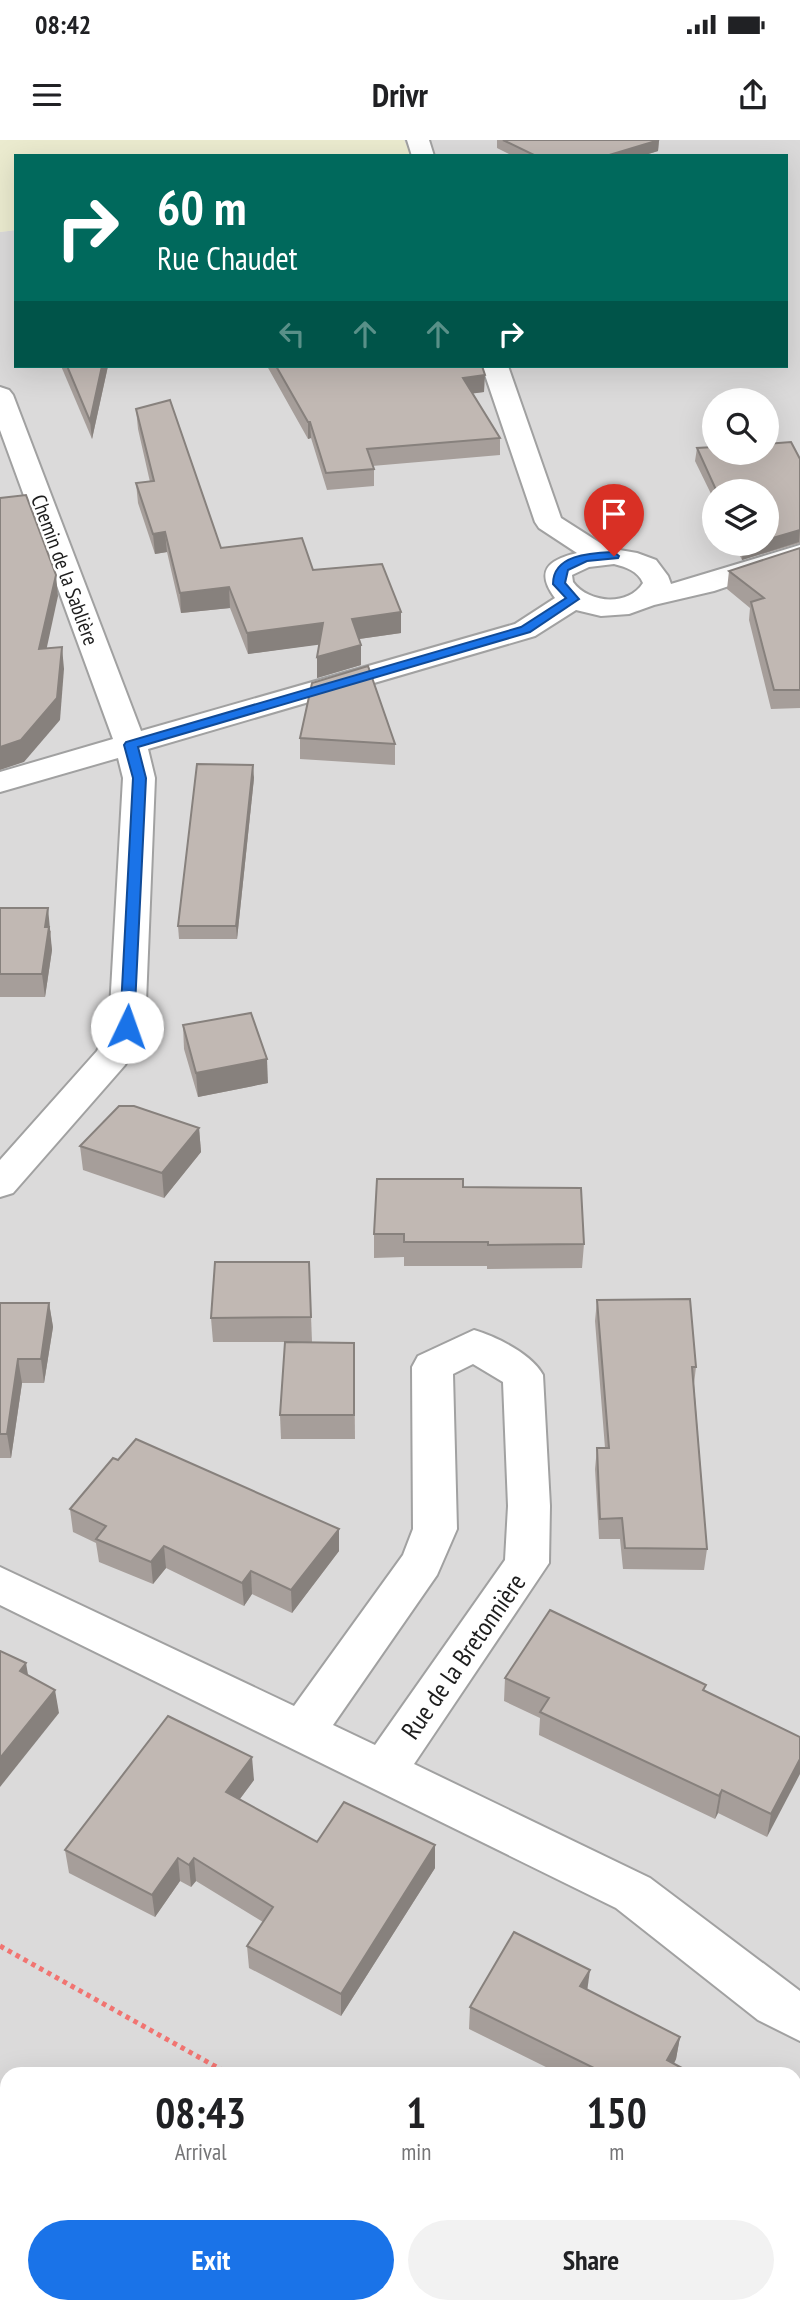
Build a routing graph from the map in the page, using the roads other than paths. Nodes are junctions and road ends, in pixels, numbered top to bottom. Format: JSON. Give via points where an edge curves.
{"nodes":[{"id":1,"x":496,"y":368,"type":"edge"},
{"id":2,"x":0,"y":395,"type":"edge"},
{"id":3,"x":549,"y":522,"type":"junction"},
{"id":4,"x":600,"y":555,"type":"junction"},
{"id":5,"x":793,"y":561,"type":"edge"},
{"id":6,"x":564,"y":568,"type":"junction"},
{"id":7,"x":650,"y":587,"type":"junction"},
{"id":8,"x":573,"y":599,"type":"junction"},
{"id":9,"x":131,"y":745,"type":"junction"},
{"id":10,"x":0,"y":782,"type":"edge"},
{"id":11,"x":0,"y":1184,"type":"edge"},
{"id":12,"x":0,"y":1585,"type":"edge"},
{"id":13,"x":302,"y":1732,"type":"junction"},
{"id":14,"x":383,"y":1771,"type":"junction"},
{"id":15,"x":800,"y":2018,"type":"edge"}],
"edges":[{"from":1,"to":3,"type":"street"},
{"from":2,"to":9,"type":"street","name":"Chemin de la Sablière"},
{"from":3,"to":4,"type":"street"},
{"from":3,"to":6,"type":"street","via":[[556,556]]},
{"from":4,"to":6,"type":"street"},
{"from":4,"to":7,"type":"street","via":[[639,562]]},
{"from":5,"to":7,"type":"street","via":[[705,585]]},
{"from":6,"to":8,"type":"street","via":[[559,584]]},
{"from":7,"to":8,"type":"street","via":[[634,604],[611,607]]},
{"from":8,"to":9,"type":"street","via":[[525,630]]},
{"from":9,"to":10,"type":"street"},
{"from":9,"to":11,"type":"street","via":[[139,778],[127,1027],[112,1056]]},
{"from":12,"to":13,"type":"street"},
{"from":13,"to":14,"type":"street"},
{"from":13,"to":14,"type":"street","name":"Rue de la Bretonnière","via":[[422,1563],[435,1529],[432,1367],[474,1345],[523,1375],[527,1563]]},
{"from":14,"to":15,"type":"street","via":[[633,1893]]}]}
